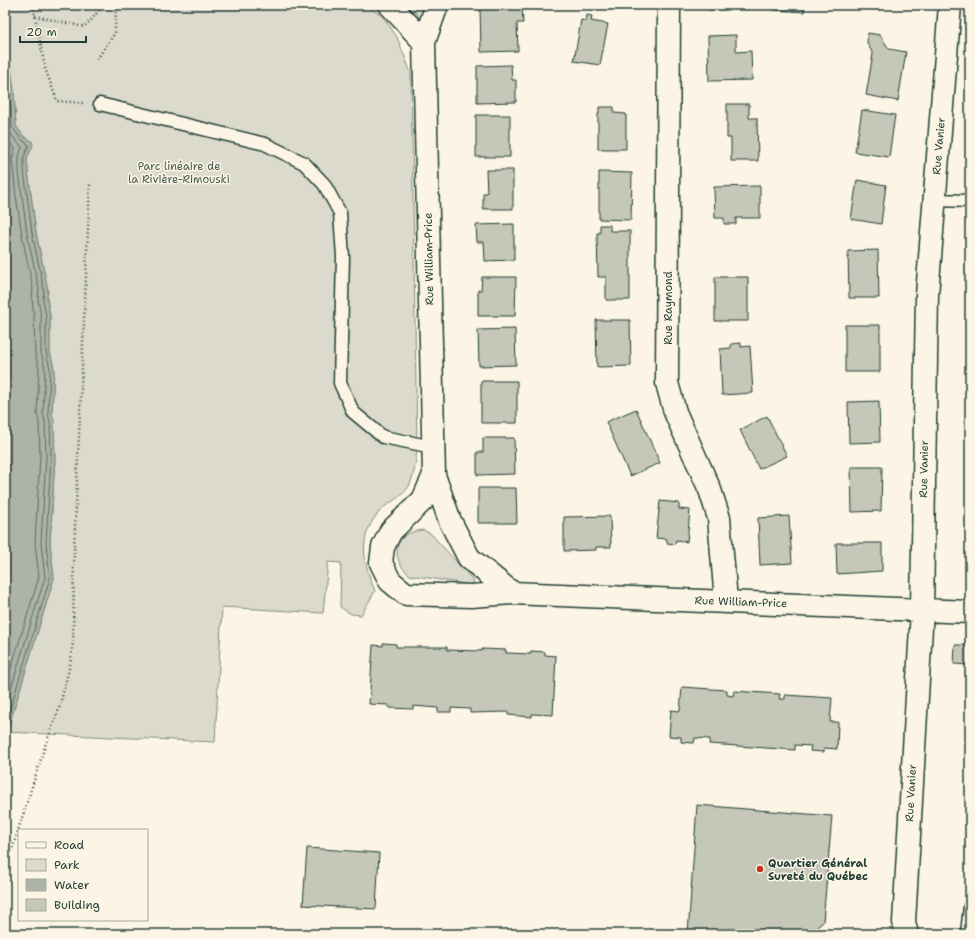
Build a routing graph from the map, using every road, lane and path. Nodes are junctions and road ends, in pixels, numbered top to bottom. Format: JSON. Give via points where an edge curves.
{"nodes":[{"id":1,"x":33,"y":5,"type":"edge"},
{"id":2,"x":103,"y":5,"type":"edge"},
{"id":3,"x":116,"y":5,"type":"edge"},
{"id":4,"x":390,"y":5,"type":"edge"},
{"id":5,"x":437,"y":5,"type":"edge"},
{"id":6,"x":669,"y":5,"type":"edge"},
{"id":7,"x":950,"y":5,"type":"edge"},
{"id":8,"x":35,"y":16,"type":"junction"},
{"id":9,"x":424,"y":42,"type":"junction"},
{"id":10,"x":97,"y":59,"type":"dead end"},
{"id":11,"x":100,"y":104,"type":"joint"},
{"id":12,"x":90,"y":183,"type":"dead end"},
{"id":13,"x":934,"y":200,"type":"junction"},
{"id":14,"x":970,"y":201,"type":"edge"},
{"id":15,"x":433,"y":447,"type":"junction"},
{"id":16,"x":434,"y":475,"type":"junction"},
{"id":17,"x":512,"y":592,"type":"junction"},
{"id":18,"x":726,"y":602,"type":"junction"},
{"id":19,"x":922,"y":610,"type":"junction"},
{"id":20,"x":970,"y":612,"type":"edge"},
{"id":21,"x":18,"y":829,"type":"edge"},
{"id":22,"x":18,"y":830,"type":"edge"},
{"id":23,"x":5,"y":871,"type":"edge"},
{"id":24,"x":970,"y":906,"type":"edge"},
{"id":25,"x":907,"y":934,"type":"edge"},
{"id":26,"x":967,"y":934,"type":"edge"}],
"edges":[{"from":1,"to":8,"type":"path"},
{"from":2,"to":8,"type":"path","via":[[84,27]]},
{"from":3,"to":10,"type":"path","via":[[115,33]]},
{"from":4,"to":9,"type":"street"},
{"from":5,"to":9,"type":"street","name":"Rue William-Price"},
{"from":6,"to":18,"type":"street","name":"Rue Raymond","via":[[667,383],[675,412],[710,490],[719,518]]},
{"from":7,"to":13,"type":"street","name":"Rue Vanier"},
{"from":8,"to":11,"type":"path","via":[[45,68],[56,101]]},
{"from":9,"to":15,"type":"street","name":"Rue William-Price"},
{"from":11,"to":15,"type":"lane","via":[[265,144],[304,163],[324,184],[340,213],[344,257],[340,383],[353,412],[383,437]]},
{"from":12,"to":21,"type":"path","via":[[70,665],[59,709]]},
{"from":13,"to":14,"type":"lane"},
{"from":13,"to":19,"type":"street","name":"Rue Vanier","via":[[926,295]]},
{"from":15,"to":16,"type":"street","name":"Rue William-Price"},
{"from":16,"to":17,"type":"street","name":"Rue William-Price","via":[[450,521],[469,558]]},
{"from":16,"to":17,"type":"street","name":"Rue William-Price","via":[[423,500],[391,530],[383,547],[382,563],[390,581],[406,594],[471,596]]},
{"from":17,"to":18,"type":"street","name":"Rue William-Price"},
{"from":18,"to":19,"type":"street","name":"Rue William-Price"},
{"from":19,"to":20,"type":"street","name":"Rue William-Price"},
{"from":19,"to":25,"type":"street","name":"Rue Vanier","via":[[904,922]]},
{"from":22,"to":23,"type":"path"},
{"from":24,"to":26,"type":"lane"}]}
